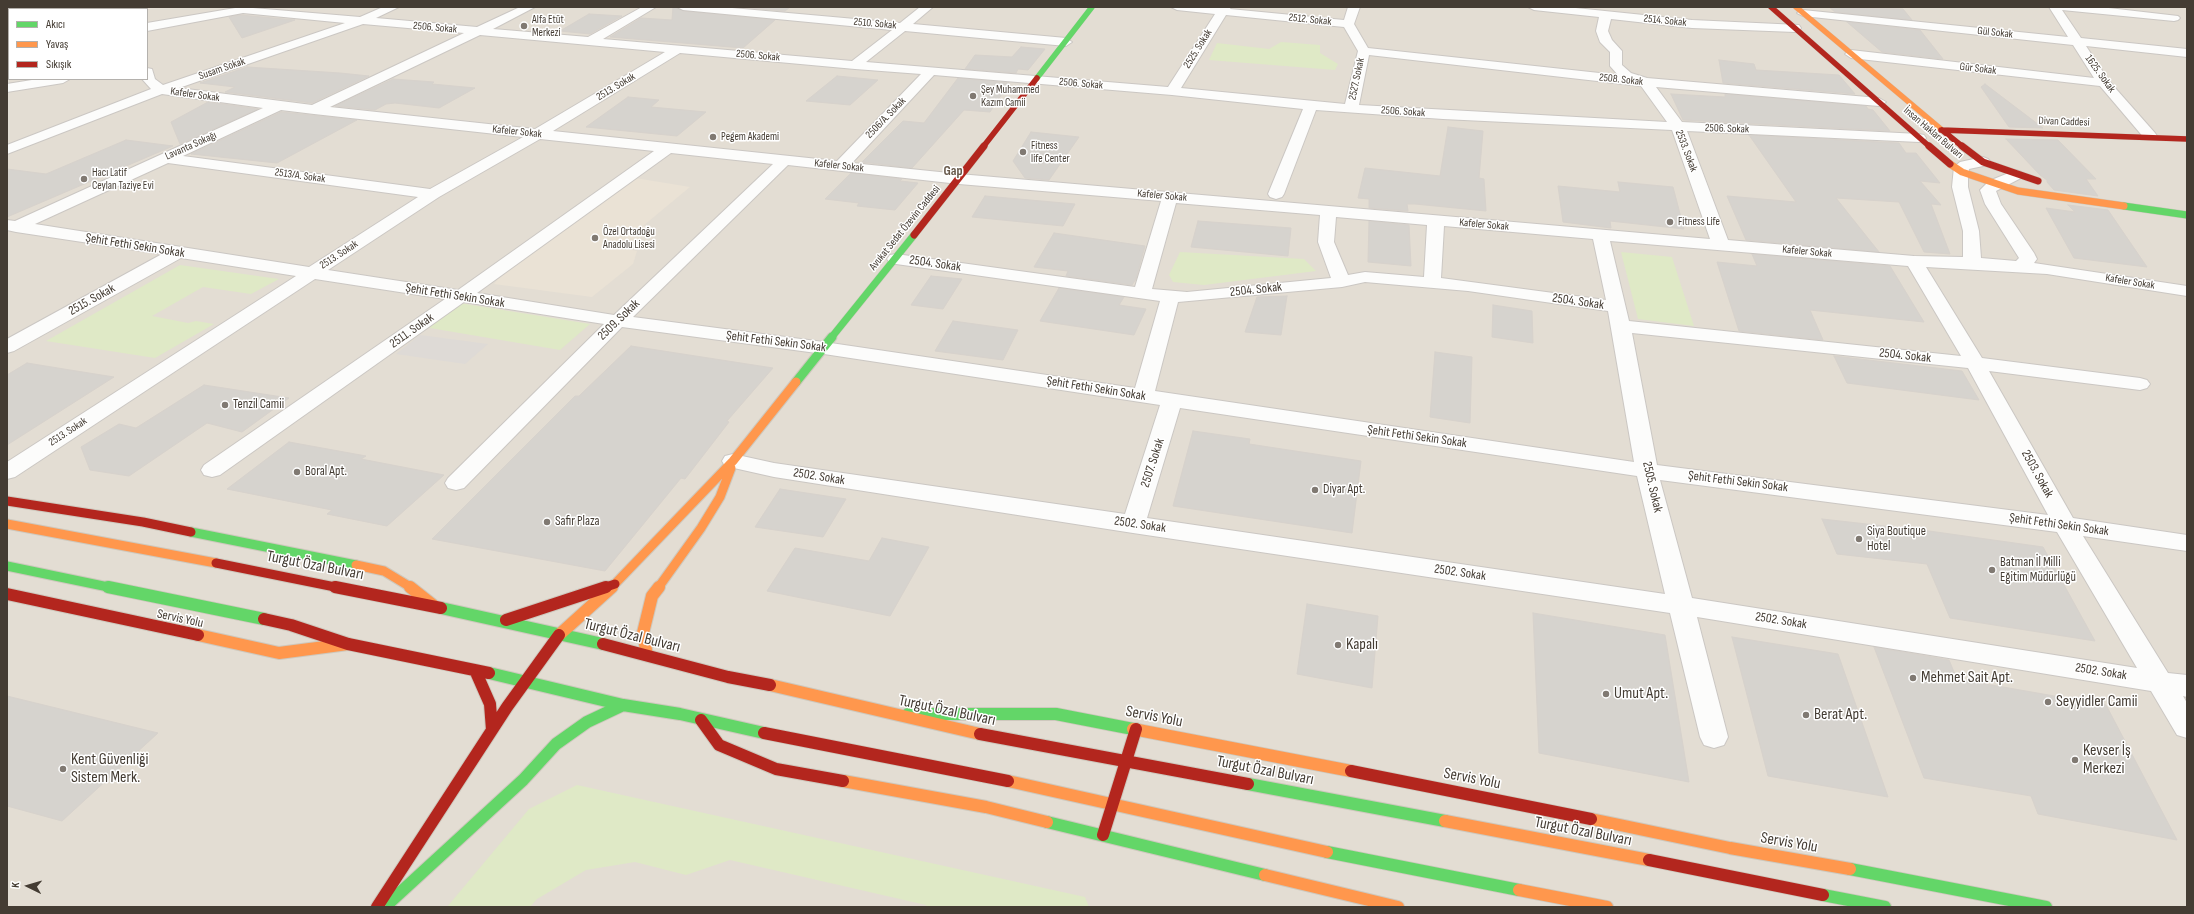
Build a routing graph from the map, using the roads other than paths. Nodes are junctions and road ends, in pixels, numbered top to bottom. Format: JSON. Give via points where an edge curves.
{"nodes":[{"id":1,"x":394,"y":7,"type":"edge"},
{"id":2,"x":529,"y":7,"type":"edge"},
{"id":3,"x":650,"y":7,"type":"edge"},
{"id":4,"x":683,"y":7,"type":"edge"},
{"id":5,"x":927,"y":7,"type":"edge"},
{"id":6,"x":1092,"y":7,"type":"edge"},
{"id":7,"x":1177,"y":7,"type":"edge"},
{"id":8,"x":1354,"y":7,"type":"edge"},
{"id":9,"x":1534,"y":7,"type":"edge"},
{"id":10,"x":1772,"y":7,"type":"edge"},
{"id":11,"x":2055,"y":7,"type":"edge"},
{"id":12,"x":2066,"y":7,"type":"edge"},
{"id":13,"x":248,"y":9,"type":"edge"},
{"id":14,"x":1223,"y":9,"type":"edge"},
{"id":15,"x":1800,"y":10,"type":"edge"},
{"id":16,"x":2187,"y":12,"type":"edge"},
{"id":17,"x":1606,"y":14,"type":"junction"},
{"id":18,"x":2172,"y":16,"type":"edge"},
{"id":19,"x":358,"y":22,"type":"junction"},
{"id":20,"x":1348,"y":24,"type":"junction"},
{"id":21,"x":148,"y":27,"type":"edge"},
{"id":22,"x":904,"y":27,"type":"junction"},
{"id":23,"x":1795,"y":28,"type":"junction"},
{"id":24,"x":480,"y":32,"type":"junction"},
{"id":25,"x":590,"y":41,"type":"junction"},
{"id":26,"x":2076,"y":41,"type":"junction"},
{"id":27,"x":1066,"y":42,"type":"junction"},
{"id":28,"x":678,"y":49,"type":"junction"},
{"id":29,"x":1364,"y":50,"type":"junction"},
{"id":30,"x":2187,"y":53,"type":"edge"},
{"id":31,"x":1851,"y":54,"type":"junction"},
{"id":32,"x":855,"y":65,"type":"junction"},
{"id":33,"x":931,"y":71,"type":"junction"},
{"id":34,"x":148,"y":75,"type":"edge"},
{"id":35,"x":57,"y":80,"type":"edge"},
{"id":36,"x":1036,"y":80,"type":"junction"},
{"id":37,"x":1645,"y":82,"type":"junction"},
{"id":38,"x":2104,"y":83,"type":"junction"},
{"id":39,"x":7,"y":88,"type":"edge"},
{"id":40,"x":161,"y":90,"type":"junction"},
{"id":41,"x":1172,"y":91,"type":"junction"},
{"id":42,"x":1878,"y":102,"type":"junction"},
{"id":43,"x":279,"y":106,"type":"junction"},
{"id":44,"x":1311,"y":106,"type":"junction"},
{"id":45,"x":1351,"y":108,"type":"junction"},
{"id":46,"x":314,"y":110,"type":"junction"},
{"id":47,"x":1678,"y":127,"type":"junction"},
{"id":48,"x":1941,"y":130,"type":"junction"},
{"id":49,"x":538,"y":134,"type":"junction"},
{"id":50,"x":2150,"y":136,"type":"junction"},
{"id":51,"x":1919,"y":138,"type":"junction"},
{"id":52,"x":2187,"y":139,"type":"edge"},
{"id":53,"x":668,"y":148,"type":"junction"},
{"id":54,"x":7,"y":150,"type":"edge"},
{"id":55,"x":166,"y":158,"type":"junction"},
{"id":56,"x":785,"y":160,"type":"junction"},
{"id":57,"x":1983,"y":162,"type":"junction"},
{"id":58,"x":841,"y":166,"type":"junction"},
{"id":59,"x":1962,"y":172,"type":"junction"},
{"id":60,"x":2016,"y":175,"type":"junction"},
{"id":61,"x":959,"y":179,"type":"junction"},
{"id":62,"x":2045,"y":182,"type":"dead end"},
{"id":63,"x":1994,"y":184,"type":"junction"},
{"id":64,"x":434,"y":194,"type":"junction"},
{"id":65,"x":1276,"y":194,"type":"dead end"},
{"id":66,"x":1170,"y":197,"type":"junction"},
{"id":67,"x":1328,"y":211,"type":"junction"},
{"id":68,"x":2187,"y":215,"type":"edge"},
{"id":69,"x":1436,"y":221,"type":"junction"},
{"id":70,"x":12,"y":226,"type":"edge"},
{"id":71,"x":1600,"y":235,"type":"junction"},
{"id":72,"x":1721,"y":245,"type":"junction"},
{"id":73,"x":177,"y":253,"type":"junction"},
{"id":74,"x":896,"y":259,"type":"junction"},
{"id":75,"x":1914,"y":261,"type":"junction"},
{"id":76,"x":1972,"y":263,"type":"junction"},
{"id":77,"x":2020,"y":267,"type":"junction"},
{"id":78,"x":310,"y":273,"type":"junction"},
{"id":79,"x":1342,"y":282,"type":"junction"},
{"id":80,"x":1432,"y":283,"type":"junction"},
{"id":81,"x":2187,"y":291,"type":"edge"},
{"id":82,"x":1142,"y":293,"type":"junction"},
{"id":83,"x":460,"y":297,"type":"junction"},
{"id":84,"x":1170,"y":297,"type":"junction"},
{"id":85,"x":1619,"y":317,"type":"junction"},
{"id":86,"x":618,"y":321,"type":"junction"},
{"id":87,"x":7,"y":347,"type":"edge"},
{"id":88,"x":824,"y":348,"type":"junction"},
{"id":89,"x":1976,"y":363,"type":"junction"},
{"id":90,"x":2140,"y":384,"type":"dead end"},
{"id":91,"x":1143,"y":397,"type":"junction"},
{"id":92,"x":1172,"y":401,"type":"junction"},
{"id":93,"x":733,"y":461,"type":"junction"},
{"id":94,"x":212,"y":470,"type":"dead end"},
{"id":95,"x":1647,"y":471,"type":"junction"},
{"id":96,"x":7,"y":472,"type":"edge"},
{"id":97,"x":456,"y":483,"type":"dead end"},
{"id":98,"x":7,"y":501,"type":"edge"},
{"id":99,"x":7,"y":524,"type":"edge"},
{"id":100,"x":1133,"y":525,"type":"junction"},
{"id":101,"x":2065,"y":525,"type":"junction"},
{"id":102,"x":2187,"y":543,"type":"edge"},
{"id":103,"x":7,"y":566,"type":"edge"},
{"id":104,"x":616,"y":584,"type":"junction"},
{"id":105,"x":7,"y":594,"type":"edge"},
{"id":106,"x":434,"y":606,"type":"junction"},
{"id":107,"x":1680,"y":606,"type":"junction"},
{"id":108,"x":501,"y":621,"type":"junction"},
{"id":109,"x":560,"y":633,"type":"junction"},
{"id":110,"x":348,"y":644,"type":"junction"},
{"id":111,"x":647,"y":655,"type":"junction"},
{"id":112,"x":475,"y":670,"type":"junction"},
{"id":113,"x":2160,"y":681,"type":"junction"},
{"id":114,"x":524,"y":682,"type":"junction"},
{"id":115,"x":2187,"y":686,"type":"edge"},
{"id":116,"x":623,"y":705,"type":"junction"},
{"id":117,"x":889,"y":714,"type":"junction"},
{"id":118,"x":701,"y":720,"type":"junction"},
{"id":119,"x":2187,"y":727,"type":"edge"},
{"id":120,"x":1136,"y":729,"type":"junction"},
{"id":121,"x":492,"y":730,"type":"junction"},
{"id":122,"x":1714,"y":737,"type":"dead end"},
{"id":123,"x":1126,"y":760,"type":"junction"},
{"id":124,"x":1112,"y":804,"type":"junction"},
{"id":125,"x":1103,"y":835,"type":"junction"},
{"id":126,"x":377,"y":907,"type":"edge"},
{"id":127,"x":385,"y":907,"type":"edge"},
{"id":128,"x":1398,"y":907,"type":"edge"},
{"id":129,"x":1607,"y":907,"type":"edge"},
{"id":130,"x":1885,"y":907,"type":"edge"},
{"id":131,"x":2046,"y":907,"type":"edge"}],
"edges":[{"from":1,"to":19,"type":"street","name":"Susam Sokak"},
{"from":2,"to":24,"type":"street"},
{"from":3,"to":25,"type":"street"},
{"from":4,"to":22,"type":"street","name":"2510. Sokak"},
{"from":5,"to":22,"type":"street"},
{"from":6,"to":27,"type":"main road","name":"Avukat Sedat Özevin Caddesi"},
{"from":7,"to":14,"type":"street","name":"2512. Sokak"},
{"from":8,"to":20,"type":"street"},
{"from":9,"to":17,"type":"street","name":"2514. Sokak"},
{"from":10,"to":23,"type":"main road","name":"İnsan Hakları Bulvarı"},
{"from":11,"to":26,"type":"street","name":"1625. Sokak"},
{"from":12,"to":18,"type":"street"},
{"from":13,"to":19,"type":"street","name":"2506. Sokak"},
{"from":13,"to":21,"type":"street","name":"2506. Sokak"},
{"from":14,"to":20,"type":"street","name":"2512. Sokak"},
{"from":14,"to":41,"type":"street","name":"2525. Sokak"},
{"from":15,"to":26,"type":"street","name":"Gül Sokak"},
{"from":15,"to":31,"type":"main road","name":"İnsan Hakları Bulvarı"},
{"from":16,"to":18,"type":"street"},
{"from":17,"to":23,"type":"street","name":"2514. Sokak","via":[[1692,24]]},
{"from":17,"to":37,"type":"street","via":[[1602,31],[1606,42],[1616,51],[1616,66],[1626,76]]},
{"from":19,"to":24,"type":"street","name":"2506. Sokak"},
{"from":19,"to":40,"type":"street","name":"Susam Sokak"},
{"from":20,"to":29,"type":"street","name":"2527. Sokak"},
{"from":22,"to":27,"type":"street","name":"2510. Sokak"},
{"from":22,"to":32,"type":"street"},
{"from":23,"to":42,"type":"main road","name":"İnsan Hakları Bulvarı"},
{"from":24,"to":25,"type":"street","name":"2506. Sokak"},
{"from":24,"to":46,"type":"street"},
{"from":25,"to":28,"type":"street","name":"2506. Sokak"},
{"from":26,"to":30,"type":"street","name":"Gül Sokak"},
{"from":26,"to":38,"type":"street","name":"1625. Sokak"},
{"from":27,"to":36,"type":"main road","name":"Avukat Sedat Özevin Caddesi"},
{"from":28,"to":32,"type":"street","name":"2506. Sokak"},
{"from":28,"to":49,"type":"street","name":"2513. Sokak"},
{"from":29,"to":37,"type":"street","name":"2508. Sokak"},
{"from":29,"to":45,"type":"street","name":"2527. Sokak"},
{"from":31,"to":38,"type":"street","name":"Gür Sokak"},
{"from":31,"to":48,"type":"main road","name":"İnsan Hakları Bulvarı"},
{"from":32,"to":33,"type":"street","name":"2506. Sokak"},
{"from":33,"to":36,"type":"street","name":"2506. Sokak"},
{"from":33,"to":58,"type":"street","name":"2506/A. Sokak"},
{"from":34,"to":40,"type":"street","name":"Kafeler Sokak","via":[[150,81]]},
{"from":35,"to":39,"type":"street"},
{"from":36,"to":41,"type":"street","name":"2506. Sokak"},
{"from":36,"to":61,"type":"main road","name":"Avukat Sedat Özevin Caddesi"},
{"from":37,"to":42,"type":"street","name":"2508. Sokak"},
{"from":37,"to":47,"type":"street","name":"2533. Sokak"},
{"from":38,"to":50,"type":"street","name":"1625. Sokak"},
{"from":40,"to":43,"type":"street","name":"Kafeler Sokak"},
{"from":40,"to":54,"type":"street","name":"Susam Sokak"},
{"from":41,"to":44,"type":"street","name":"2506. Sokak"},
{"from":42,"to":51,"type":"main road","name":"İnsan Hakları Bulvarı"},
{"from":43,"to":46,"type":"street","name":"Kafeler Sokak"},
{"from":43,"to":55,"type":"street","name":"Lavanta Sokağı"},
{"from":44,"to":45,"type":"street","name":"2506. Sokak"},
{"from":44,"to":65,"type":"street"},
{"from":45,"to":47,"type":"street","name":"2506. Sokak"},
{"from":46,"to":49,"type":"street","name":"Kafeler Sokak"},
{"from":47,"to":51,"type":"street","name":"2506. Sokak"},
{"from":47,"to":72,"type":"street","name":"2533. Sokak"},
{"from":48,"to":50,"type":"main road","name":"Divan Caddesi"},
{"from":48,"to":57,"type":"main road","name":"İnsan Hakları Bulvarı"},
{"from":49,"to":53,"type":"street","name":"Kafeler Sokak"},
{"from":49,"to":64,"type":"street","name":"2513. Sokak"},
{"from":50,"to":52,"type":"main road","name":"Divan Caddesi"},
{"from":51,"to":59,"type":"main road","name":"İnsan Hakları Bulvarı"},
{"from":53,"to":56,"type":"street","name":"Kafeler Sokak"},
{"from":53,"to":83,"type":"street","name":"2511. Sokak"},
{"from":55,"to":64,"type":"street","name":"2513/A. Sokak"},
{"from":55,"to":70,"type":"street","name":"Lavanta Sokağı"},
{"from":56,"to":58,"type":"street","name":"Kafeler Sokak"},
{"from":56,"to":86,"type":"street","name":"2509. Sokak"},
{"from":57,"to":59,"type":"street","via":[[1965,165]]},
{"from":57,"to":60,"type":"main road","name":"İnsan Hakları Bulvarı"},
{"from":58,"to":61,"type":"street","name":"Kafeler Sokak"},
{"from":59,"to":63,"type":"main road","name":"İnsan Hakları Bulvarı"},
{"from":59,"to":76,"type":"street","via":[[1960,186],[1971,231]]},
{"from":60,"to":62,"type":"main road","name":"İnsan Hakları Bulvarı"},
{"from":60,"to":63,"type":"street"},
{"from":61,"to":66,"type":"street","name":"Kafeler Sokak"},
{"from":61,"to":74,"type":"main road","name":"Avukat Sedat Özevin Caddesi"},
{"from":63,"to":68,"type":"main road","name":"İnsan Hakları Bulvarı","via":[[2018,191]]},
{"from":63,"to":77,"type":"street","via":[[1988,190],[1993,204],[2028,259]]},
{"from":64,"to":78,"type":"street","name":"2513. Sokak"},
{"from":66,"to":67,"type":"street","name":"Kafeler Sokak"},
{"from":66,"to":82,"type":"street"},
{"from":67,"to":69,"type":"street","name":"Kafeler Sokak"},
{"from":67,"to":79,"type":"street","via":[[1326,242]]},
{"from":69,"to":71,"type":"street","name":"Kafeler Sokak"},
{"from":69,"to":80,"type":"street"},
{"from":70,"to":73,"type":"street","name":"Şehit Fethi Sekin Sokak"},
{"from":71,"to":72,"type":"street","name":"Kafeler Sokak"},
{"from":71,"to":85,"type":"street","name":"2505. Sokak"},
{"from":72,"to":75,"type":"street","name":"Kafeler Sokak"},
{"from":73,"to":78,"type":"street","name":"Şehit Fethi Sekin Sokak"},
{"from":73,"to":87,"type":"street","name":"2515. Sokak"},
{"from":74,"to":82,"type":"street","name":"2504. Sokak"},
{"from":74,"to":88,"type":"main road","name":"Avukat Sedat Özevin Caddesi"},
{"from":75,"to":76,"type":"street","name":"Kafeler Sokak"},
{"from":75,"to":89,"type":"street","name":"2503. Sokak"},
{"from":76,"to":77,"type":"street","name":"Kafeler Sokak"},
{"from":77,"to":81,"type":"street","name":"Kafeler Sokak"},
{"from":78,"to":83,"type":"street","name":"Şehit Fethi Sekin Sokak"},
{"from":78,"to":96,"type":"street","name":"2513. Sokak"},
{"from":79,"to":80,"type":"street","name":"2504. Sokak","via":[[1365,277]]},
{"from":79,"to":84,"type":"street","name":"2504. Sokak"},
{"from":80,"to":85,"type":"street","name":"2504. Sokak","via":[[1468,286]]},
{"from":82,"to":84,"type":"street","name":"2504. Sokak"},
{"from":83,"to":86,"type":"street","name":"Şehit Fethi Sekin Sokak"},
{"from":83,"to":94,"type":"street","name":"2511. Sokak"},
{"from":84,"to":91,"type":"street"},
{"from":85,"to":89,"type":"street","name":"2504. Sokak"},
{"from":85,"to":95,"type":"street","name":"2505. Sokak"},
{"from":86,"to":88,"type":"street","name":"Şehit Fethi Sekin Sokak"},
{"from":86,"to":97,"type":"street","name":"2509. Sokak"},
{"from":88,"to":91,"type":"street","name":"Şehit Fethi Sekin Sokak"},
{"from":88,"to":93,"type":"main road","name":"Avukat Sedat Özevin Caddesi"},
{"from":89,"to":90,"type":"street","name":"2504. Sokak"},
{"from":89,"to":101,"type":"street","name":"2503. Sokak"},
{"from":91,"to":92,"type":"street","name":"Şehit Fethi Sekin Sokak"},
{"from":92,"to":95,"type":"street","name":"Şehit Fethi Sekin Sokak"},
{"from":92,"to":100,"type":"street","name":"2507. Sokak"},
{"from":93,"to":100,"type":"street","name":"2502. Sokak","via":[[774,470]]},
{"from":93,"to":104,"type":"main road"},
{"from":93,"to":111,"type":"main road","via":[[720,497],[652,596],[643,633]]},
{"from":95,"to":101,"type":"street","name":"Şehit Fethi Sekin Sokak"},
{"from":95,"to":107,"type":"street","name":"2505. Sokak"},
{"from":98,"to":106,"type":"main road","via":[[143,522],[384,571],[419,592]]},
{"from":99,"to":106,"type":"main road","name":"Turgut Özal Bulvarı"},
{"from":100,"to":107,"type":"street","name":"2502. Sokak"},
{"from":101,"to":102,"type":"street","name":"Şehit Fethi Sekin Sokak"},
{"from":101,"to":113,"type":"street","name":"2503. Sokak"},
{"from":103,"to":110,"type":"main road","via":[[291,625]]},
{"from":104,"to":108,"type":"main road","via":[[538,612]]},
{"from":104,"to":109,"type":"main road"},
{"from":105,"to":110,"type":"main road","name":"Servis Yolu","via":[[279,653]]},
{"from":106,"to":108,"type":"main road","name":"Turgut Özal Bulvarı"},
{"from":107,"to":113,"type":"street","name":"2502. Sokak"},
{"from":107,"to":122,"type":"street","name":"2505. Sokak"},
{"from":108,"to":109,"type":"main road","name":"Turgut Özal Bulvarı"},
{"from":109,"to":111,"type":"main road","name":"Turgut Özal Bulvarı"},
{"from":109,"to":114,"type":"main road"},
{"from":110,"to":112,"type":"main road"},
{"from":111,"to":117,"type":"main road","name":"Turgut Özal Bulvarı","via":[[728,677],[822,696]]},
{"from":112,"to":114,"type":"main road"},
{"from":112,"to":121,"type":"main road","via":[[490,704]]},
{"from":113,"to":115,"type":"street","name":"2502. Sokak"},
{"from":113,"to":119,"type":"street","name":"2503. Sokak"},
{"from":114,"to":116,"type":"main road"},
{"from":114,"to":121,"type":"main road"},
{"from":116,"to":118,"type":"main road"},
{"from":116,"to":127,"type":"main road","via":[[587,722],[556,744],[523,780]]},
{"from":117,"to":120,"type":"main road","name":"Servis Yolu","via":[[1056,714]]},
{"from":117,"to":123,"type":"main road","name":"Turgut Özal Bulvarı","via":[[950,728]]},
{"from":118,"to":124,"type":"main road","via":[[1010,781]]},
{"from":118,"to":125,"type":"main road","via":[[719,745],[776,769],[986,806]]},
{"from":120,"to":123,"type":"main road"},
{"from":120,"to":131,"type":"main road","name":"Servis Yolu","via":[[1502,800],[1730,848]]},
{"from":121,"to":126,"type":"main road"},
{"from":123,"to":124,"type":"main road"},
{"from":123,"to":130,"type":"main road","name":"Turgut Özal Bulvarı"},
{"from":124,"to":125,"type":"main road"},
{"from":124,"to":129,"type":"main road","via":[[1330,852]]},
{"from":125,"to":128,"type":"main road"}]}
